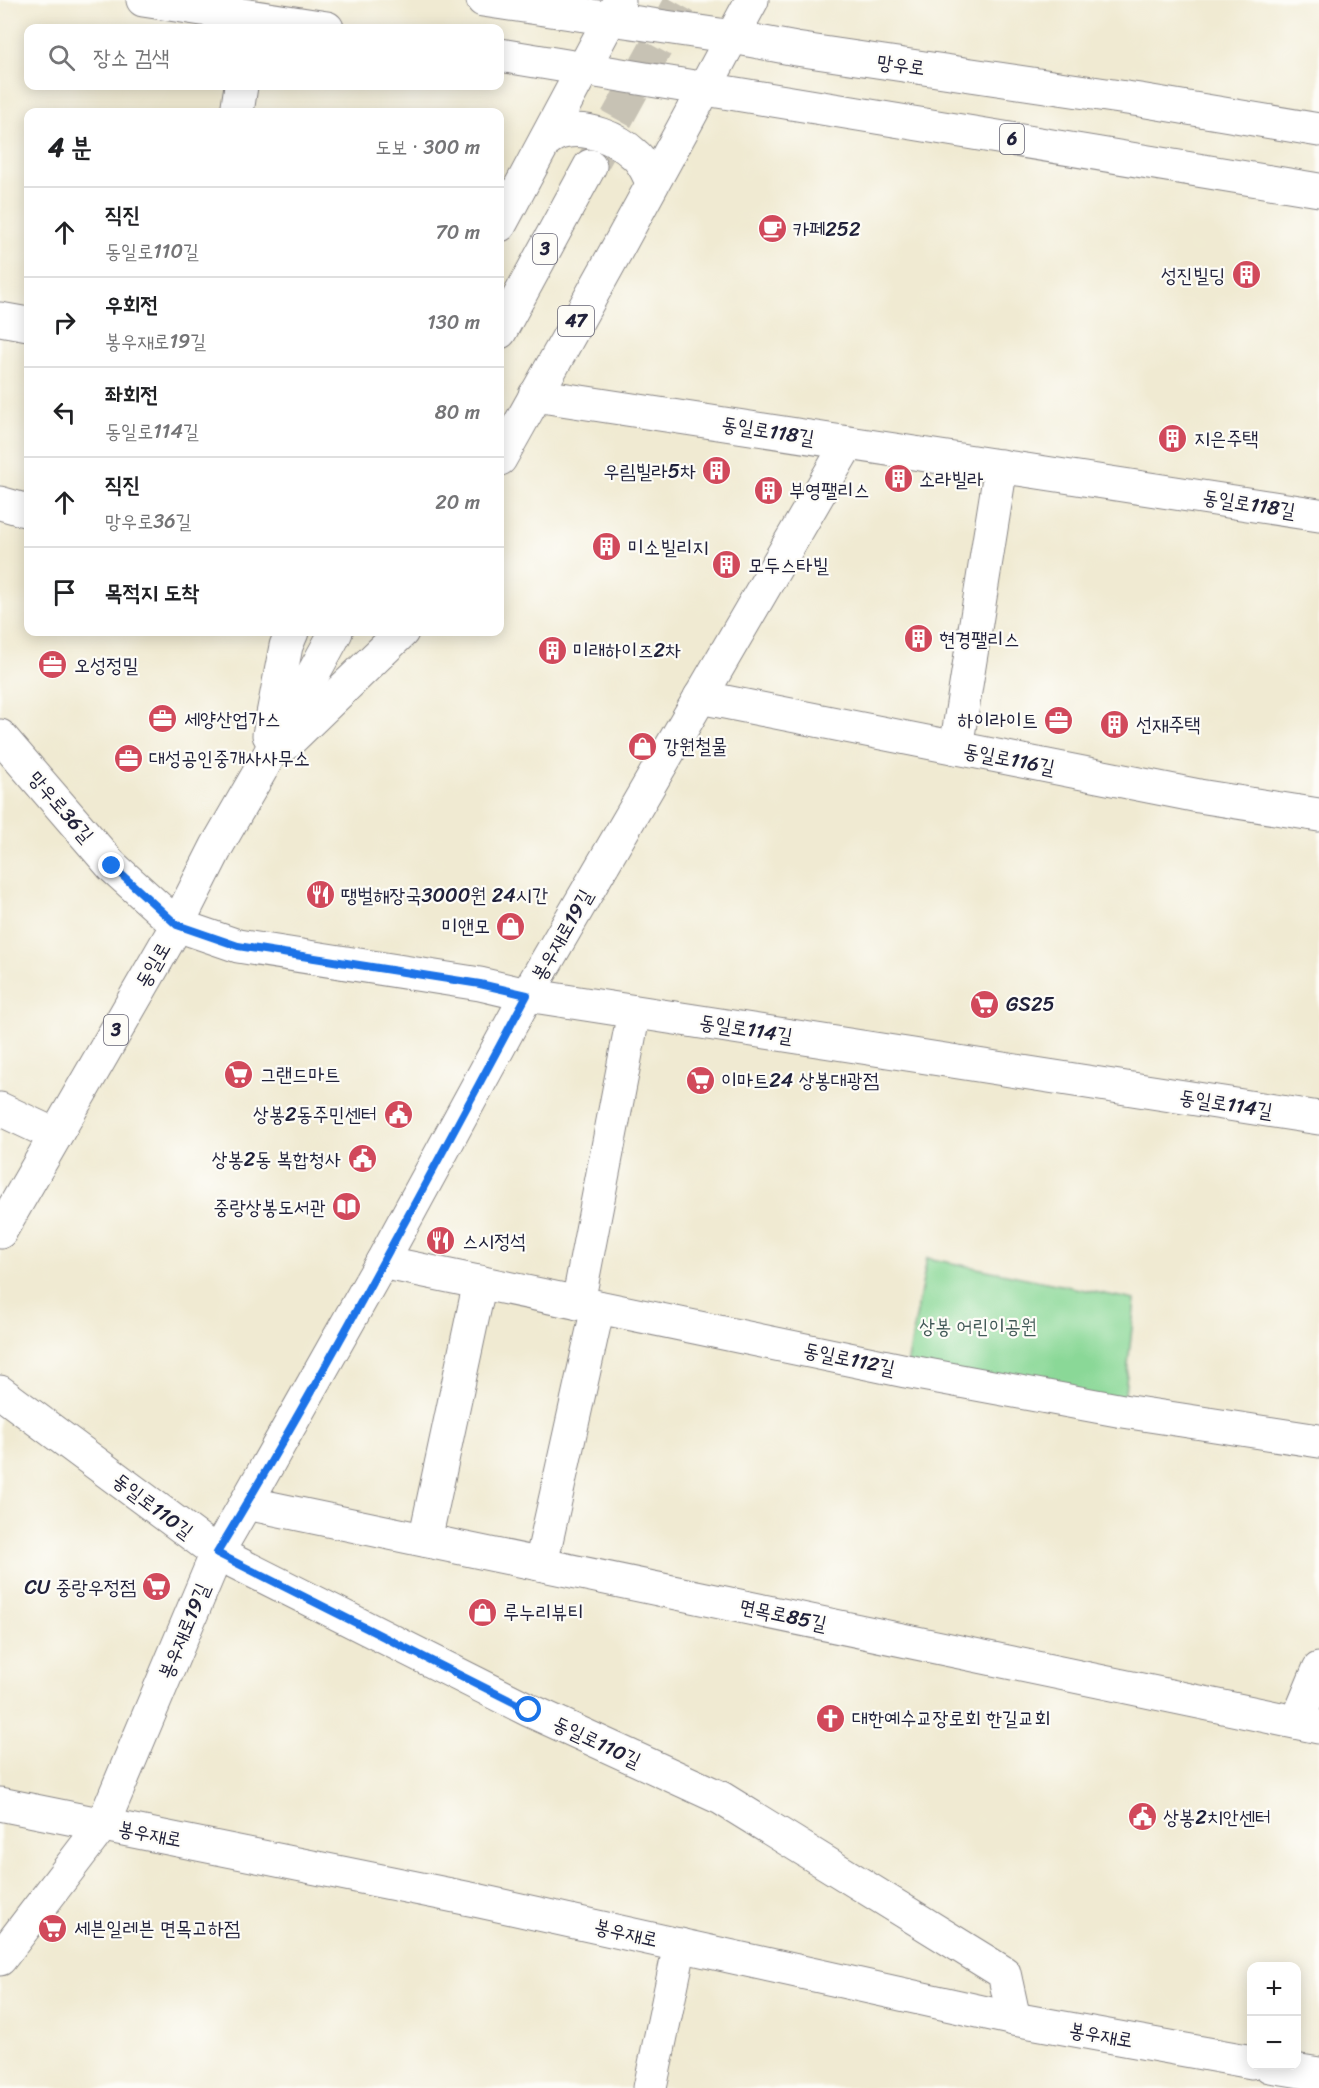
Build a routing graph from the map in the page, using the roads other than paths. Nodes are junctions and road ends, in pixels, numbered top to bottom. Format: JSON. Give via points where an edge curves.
{"nodes":[{"id":1,"x":142,"y":0,"type":"edge"},
{"id":2,"x":483,"y":0,"type":"edge"},
{"id":3,"x":753,"y":0,"type":"edge"},
{"id":4,"x":615,"y":9,"type":"edge"},
{"id":5,"x":251,"y":23,"type":"edge"},
{"id":6,"x":266,"y":24,"type":"edge"},
{"id":7,"x":733,"y":37,"type":"junction"},
{"id":8,"x":504,"y":56,"type":"edge"},
{"id":9,"x":582,"y":68,"type":"junction"},
{"id":10,"x":705,"y":89,"type":"junction"},
{"id":11,"x":240,"y":90,"type":"edge"},
{"id":12,"x":238,"y":108,"type":"edge"},
{"id":13,"x":1319,"y":130,"type":"edge"},
{"id":14,"x":546,"y":140,"type":"junction"},
{"id":15,"x":590,"y":166,"type":"tunnel mouth"},
{"id":16,"x":652,"y":182,"type":"junction"},
{"id":17,"x":1319,"y":190,"type":"edge"},
{"id":18,"x":504,"y":218,"type":"edge"},
{"id":19,"x":0,"y":319,"type":"edge"},
{"id":20,"x":24,"y":323,"type":"edge"},
{"id":21,"x":504,"y":325,"type":"edge"},
{"id":22,"x":535,"y":395,"type":"junction"},
{"id":23,"x":848,"y":443,"type":"junction"},
{"id":24,"x":504,"y":452,"type":"edge"},
{"id":25,"x":1001,"y":466,"type":"junction"},
{"id":26,"x":0,"y":503,"type":"edge"},
{"id":27,"x":24,"y":510,"type":"edge"},
{"id":28,"x":1319,"y":515,"type":"edge"},
{"id":29,"x":290,"y":636,"type":"edge"},
{"id":30,"x":334,"y":636,"type":"edge"},
{"id":31,"x":398,"y":636,"type":"edge"},
{"id":32,"x":700,"y":697,"type":"junction"},
{"id":33,"x":0,"y":736,"type":"edge"},
{"id":34,"x":956,"y":748,"type":"junction"},
{"id":35,"x":263,"y":766,"type":"junction"},
{"id":36,"x":1319,"y":815,"type":"edge"},
{"id":37,"x":177,"y":925,"type":"junction"},
{"id":38,"x":527,"y":995,"type":"junction"},
{"id":39,"x":634,"y":1012,"type":"junction"},
{"id":40,"x":0,"y":1109,"type":"edge"},
{"id":41,"x":1319,"y":1118,"type":"edge"},
{"id":42,"x":54,"y":1135,"type":"junction"},
{"id":43,"x":0,"y":1232,"type":"edge"},
{"id":44,"x":382,"y":1262,"type":"junction"},
{"id":45,"x":480,"y":1282,"type":"junction"},
{"id":46,"x":588,"y":1305,"type":"junction"},
{"id":47,"x":0,"y":1392,"type":"edge"},
{"id":48,"x":1319,"y":1441,"type":"edge"},
{"id":49,"x":246,"y":1503,"type":"junction"},
{"id":50,"x":425,"y":1540,"type":"junction"},
{"id":51,"x":217,"y":1553,"type":"junction"},
{"id":52,"x":541,"y":1564,"type":"junction"},
{"id":53,"x":1319,"y":1669,"type":"edge"},
{"id":54,"x":1308,"y":1724,"type":"edge"},
{"id":55,"x":0,"y":1804,"type":"edge"},
{"id":56,"x":103,"y":1824,"type":"junction"},
{"id":57,"x":680,"y":1945,"type":"junction"},
{"id":58,"x":0,"y":1959,"type":"edge"},
{"id":59,"x":1014,"y":2019,"type":"junction"},
{"id":60,"x":1247,"y":2061,"type":"edge"},
{"id":61,"x":1294,"y":2070,"type":"edge"},
{"id":62,"x":1319,"y":2074,"type":"edge"},
{"id":63,"x":650,"y":2088,"type":"edge"}],
"edges":[{"from":1,"to":5,"type":"street"},
{"from":2,"to":4,"type":"street","name":"망우로"},
{"from":3,"to":7,"type":"street"},
{"from":4,"to":7,"type":"street","name":"망우로"},
{"from":4,"to":9,"type":"street"},
{"from":5,"to":6,"type":"street"},
{"from":7,"to":10,"type":"street","number":"47"},
{"from":7,"to":13,"type":"street","name":"망우로"},
{"from":8,"to":9,"type":"street"},
{"from":9,"to":10,"type":"street"},
{"from":9,"to":14,"type":"street"},
{"from":10,"to":16,"type":"street","number":"47"},
{"from":10,"to":17,"type":"street","number":"6"},
{"from":11,"to":12,"type":"street"},
{"from":14,"to":16,"type":"street","via":[[563,131],[599,134],[634,154]]},
{"from":14,"to":18,"type":"street"},
{"from":15,"to":21,"type":"street","number":"3"},
{"from":16,"to":22,"type":"street","number":"47"},
{"from":19,"to":20,"type":"street"},
{"from":22,"to":23,"type":"street","name":"동일로118길"},
{"from":22,"to":24,"type":"street","number":"47"},
{"from":23,"to":25,"type":"street","name":"동일로118길"},
{"from":23,"to":32,"type":"street","name":"봉우재로19길"},
{"from":25,"to":28,"type":"street","name":"동일로118길"},
{"from":25,"to":34,"type":"street"},
{"from":26,"to":27,"type":"street"},
{"from":29,"to":35,"type":"street"},
{"from":30,"to":35,"type":"street","name":"동일로","number":"3"},
{"from":31,"to":35,"type":"street"},
{"from":32,"to":34,"type":"street","name":"동일로116길"},
{"from":32,"to":38,"type":"street","name":"봉우재로19길"},
{"from":33,"to":37,"type":"street","name":"망우로36길","via":[[112,866]]},
{"from":34,"to":36,"type":"street","name":"동일로116길","via":[[1199,796]]},
{"from":35,"to":37,"type":"street","name":"동일로","number":"3"},
{"from":37,"to":38,"type":"street","name":"동일로114길","via":[[238,946]]},
{"from":37,"to":42,"type":"street","name":"동일로","number":"3"},
{"from":38,"to":39,"type":"street","name":"동일로114길"},
{"from":38,"to":44,"type":"street","name":"봉우재로19길"},
{"from":39,"to":41,"type":"street","name":"동일로114길"},
{"from":39,"to":46,"type":"street"},
{"from":40,"to":42,"type":"street"},
{"from":42,"to":43,"type":"street","name":"동일로","number":"3"},
{"from":44,"to":45,"type":"street","name":"동일로112길"},
{"from":44,"to":49,"type":"street","name":"봉우재로19길"},
{"from":45,"to":46,"type":"street","name":"동일로112길"},
{"from":45,"to":50,"type":"street"},
{"from":46,"to":48,"type":"street","name":"동일로112길","via":[[906,1371],[1123,1411]]},
{"from":46,"to":52,"type":"street"},
{"from":47,"to":51,"type":"street","name":"동일로110길"},
{"from":49,"to":50,"type":"street","name":"면목로85길"},
{"from":49,"to":51,"type":"street","name":"봉우재로19길"},
{"from":50,"to":52,"type":"street","name":"면목로85길"},
{"from":51,"to":56,"type":"street","name":"봉우재로19길"},
{"from":51,"to":59,"type":"street","name":"동일로110길","via":[[529,1710],[721,1798],[1004,1973]]},
{"from":52,"to":54,"type":"street","name":"면목로85길"},
{"from":53,"to":54,"type":"street"},
{"from":55,"to":56,"type":"street","name":"봉우재로"},
{"from":56,"to":57,"type":"street","name":"봉우재로"},
{"from":56,"to":58,"type":"street","name":"봉우재로19길"},
{"from":57,"to":59,"type":"street","name":"봉우재로"},
{"from":57,"to":63,"type":"street"},
{"from":59,"to":60,"type":"street","name":"봉우재로"},
{"from":61,"to":62,"type":"street"}]}
